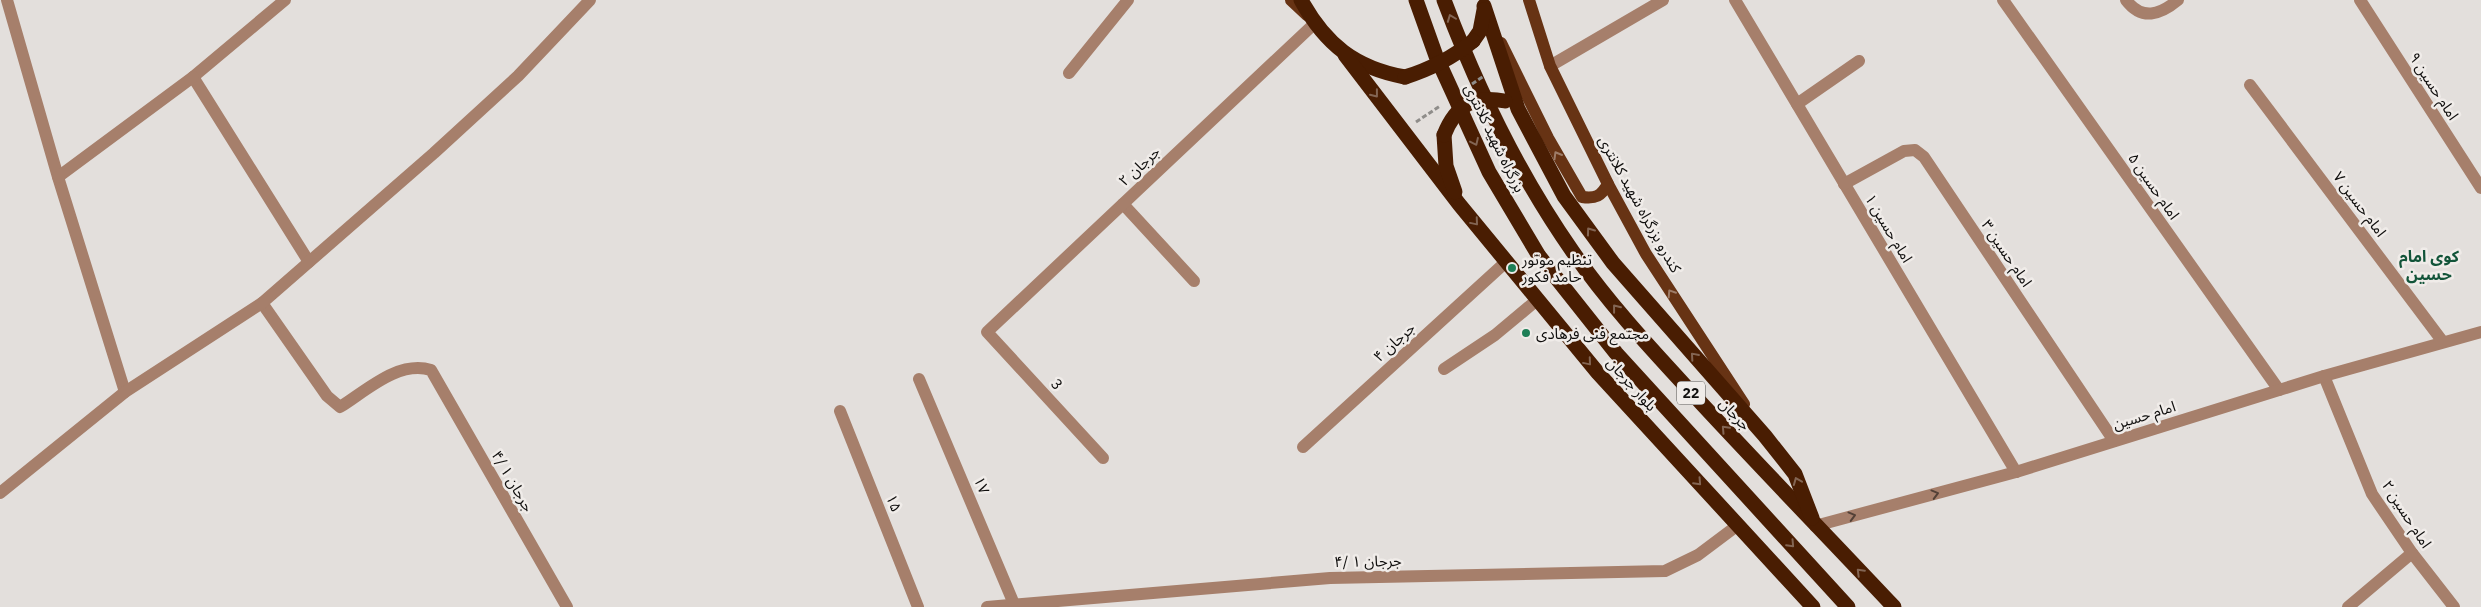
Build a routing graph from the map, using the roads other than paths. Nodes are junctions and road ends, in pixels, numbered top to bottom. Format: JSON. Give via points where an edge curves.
{"nodes":[{"id":1,"x":7,"y":0,"type":"edge"},
{"id":2,"x":285,"y":0,"type":"edge"},
{"id":3,"x":590,"y":0,"type":"edge"},
{"id":4,"x":1128,"y":0,"type":"edge"},
{"id":5,"x":1291,"y":0,"type":"edge"},
{"id":6,"x":1301,"y":0,"type":"edge"},
{"id":7,"x":1416,"y":0,"type":"edge"},
{"id":8,"x":1444,"y":0,"type":"edge"},
{"id":9,"x":1529,"y":0,"type":"edge"},
{"id":10,"x":1663,"y":0,"type":"edge"},
{"id":11,"x":1735,"y":0,"type":"edge"},
{"id":12,"x":2003,"y":0,"type":"edge"},
{"id":13,"x":2126,"y":0,"type":"edge"},
{"id":14,"x":2178,"y":0,"type":"edge"},
{"id":15,"x":2360,"y":0,"type":"edge"},
{"id":16,"x":1483,"y":3,"type":"edge"},
{"id":17,"x":1312,"y":21,"type":"junction"},
{"id":18,"x":1489,"y":21,"type":"junction"},
{"id":19,"x":1345,"y":56,"type":"junction"},
{"id":20,"x":1859,"y":61,"type":"dead end"},
{"id":21,"x":1550,"y":66,"type":"junction"},
{"id":22,"x":1069,"y":73,"type":"dead end"},
{"id":23,"x":193,"y":77,"type":"junction"},
{"id":24,"x":2250,"y":85,"type":"dead end"},
{"id":25,"x":1797,"y":104,"type":"junction"},
{"id":26,"x":1518,"y":109,"type":"junction"},
{"id":27,"x":1514,"y":158,"type":"joint"},
{"id":28,"x":58,"y":177,"type":"junction"},
{"id":29,"x":1608,"y":184,"type":"junction"},
{"id":30,"x":1844,"y":184,"type":"junction"},
{"id":31,"x":2481,"y":188,"type":"edge"},
{"id":32,"x":1123,"y":204,"type":"junction"},
{"id":33,"x":1459,"y":204,"type":"junction"},
{"id":34,"x":1506,"y":261,"type":"junction"},
{"id":35,"x":309,"y":262,"type":"junction"},
{"id":36,"x":1194,"y":281,"type":"dead end"},
{"id":37,"x":1537,"y":300,"type":"junction"},
{"id":38,"x":262,"y":303,"type":"junction"},
{"id":39,"x":988,"y":332,"type":"joint"},
{"id":40,"x":2481,"y":332,"type":"edge"},
{"id":41,"x":2444,"y":342,"type":"junction"},
{"id":42,"x":1444,"y":369,"type":"dead end"},
{"id":43,"x":2324,"y":376,"type":"junction"},
{"id":44,"x":919,"y":379,"type":"dead end"},
{"id":45,"x":2279,"y":390,"type":"junction"},
{"id":46,"x":125,"y":392,"type":"junction"},
{"id":47,"x":840,"y":411,"type":"dead end"},
{"id":48,"x":1765,"y":436,"type":"junction"},
{"id":49,"x":2114,"y":441,"type":"junction"},
{"id":50,"x":1303,"y":447,"type":"dead end"},
{"id":51,"x":1103,"y":458,"type":"dead end"},
{"id":52,"x":2016,"y":472,"type":"junction"},
{"id":53,"x":0,"y":493,"type":"edge"},
{"id":54,"x":1738,"y":526,"type":"junction"},
{"id":55,"x":1815,"y":526,"type":"junction"},
{"id":56,"x":2412,"y":553,"type":"junction"},
{"id":57,"x":1014,"y":604,"type":"junction"},
{"id":58,"x":567,"y":607,"type":"edge"},
{"id":59,"x":918,"y":607,"type":"edge"},
{"id":60,"x":987,"y":607,"type":"edge"},
{"id":61,"x":1813,"y":607,"type":"edge"},
{"id":62,"x":1848,"y":607,"type":"edge"},
{"id":63,"x":1894,"y":607,"type":"edge"},
{"id":64,"x":2348,"y":607,"type":"edge"},
{"id":65,"x":2454,"y":607,"type":"edge"}],
"edges":[{"from":1,"to":28,"type":"street"},
{"from":2,"to":23,"type":"street"},
{"from":3,"to":35,"type":"street","via":[[518,76]]},
{"from":4,"to":22,"type":"street"},
{"from":5,"to":17,"type":"main road"},
{"from":6,"to":17,"type":"highway","name":"بلوار جرجان"},
{"from":7,"to":62,"type":"highway","name":"بزرگراه شهید کلانتری","number":"22","one_way":true,"via":[[1436,56],[1489,172],[1539,256],[1616,353]]},
{"from":27,"to":8,"type":"highway","name":"بزرگراه شهید کلانتری","number":"22","one_way":true},
{"from":9,"to":21,"type":"main road","name":"کندرو بزرگراه شهید کلانتری"},
{"from":10,"to":21,"type":"street"},
{"from":11,"to":25,"type":"street","name":"امام حسین ۱"},
{"from":12,"to":45,"type":"street","name":"امام حسین ۵"},
{"from":13,"to":14,"type":"street","via":[[2139,13],[2148,15],[2158,13]]},
{"from":15,"to":31,"type":"street","name":"امام حسین ۹"},
{"from":16,"to":18,"type":"highway"},
{"from":16,"to":19,"type":"highway","bridge":true,"via":[[1480,31],[1473,41],[1453,57],[1428,70],[1405,77],[1387,74]]},
{"from":17,"to":19,"type":"highway","name":"بلوار جرجان"},
{"from":17,"to":32,"type":"street","name":"جرجان ۲"},
{"from":18,"to":26,"type":"highway"},
{"from":29,"to":18,"type":"main road","one_way":true,"via":[[1601,195],[1593,199],[1582,198]]},
{"from":19,"to":33,"type":"highway","name":"بلوار جرجان","one_way":true},
{"from":20,"to":25,"type":"street"},
{"from":21,"to":29,"type":"main road","name":"کندرو بزرگراه شهید کلانتری"},
{"from":23,"to":28,"type":"street"},
{"from":23,"to":35,"type":"street"},
{"from":24,"to":41,"type":"street","name":"امام حسین ۷"},
{"from":25,"to":30,"type":"street","name":"امام حسین ۱"},
{"from":26,"to":33,"type":"highway","bridge":true,"via":[[1505,101],[1490,98],[1467,105],[1450,120],[1444,135],[1446,166]]},
{"from":48,"to":26,"type":"highway","one_way":true,"via":[[1612,263],[1564,196]]},
{"from":55,"to":27,"type":"highway","name":"جرجان","number":"22","one_way":true,"via":[[1638,335],[1573,252]]},
{"from":28,"to":46,"type":"street"},
{"from":48,"to":29,"type":"main road","name":"کندرو بزرگراه شهید کلانتری","one_way":true,"via":[[1646,254]]},
{"from":30,"to":49,"type":"street","name":"امام حسین ۳","via":[[1904,151],[1915,150],[1924,157]]},
{"from":30,"to":52,"type":"street","name":"امام حسین ۱"},
{"from":32,"to":36,"type":"street"},
{"from":32,"to":39,"type":"street","name":"جرجان ۲"},
{"from":33,"to":34,"type":"highway","name":"بلوار جرجان","one_way":true},
{"from":34,"to":37,"type":"highway","name":"بلوار جرجان"},
{"from":34,"to":50,"type":"street","name":"۴ جرجان"},
{"from":35,"to":38,"type":"street"},
{"from":37,"to":42,"type":"street","via":[[1495,335]]},
{"from":37,"to":54,"type":"highway","name":"بلوار جرجان","one_way":true,"via":[[1598,373]]},
{"from":38,"to":46,"type":"street"},
{"from":38,"to":58,"type":"street","name":"جرجان ۱ /۴","via":[[327,396],[340,407],[401,370],[418,366],[430,370]]},
{"from":39,"to":51,"type":"street","name":"3"},
{"from":40,"to":41,"type":"street","name":"امام حسین"},
{"from":41,"to":43,"type":"street","name":"امام حسین"},
{"from":43,"to":45,"type":"street","name":"امام حسین"},
{"from":43,"to":56,"type":"street","name":"امام حسین ۲","via":[[2372,494]]},
{"from":44,"to":57,"type":"street","name":"۱۷"},
{"from":45,"to":49,"type":"street","name":"امام حسین"},
{"from":46,"to":53,"type":"street"},
{"from":47,"to":59,"type":"street","name":"۱۵"},
{"from":55,"to":48,"type":"highway","one_way":true,"via":[[1795,474]]},
{"from":49,"to":52,"type":"street","name":"امام حسین"},
{"from":55,"to":52,"type":"street","name":"امام حسین","one_way":true},
{"from":54,"to":57,"type":"street","name":"جرجان ۱ /۴","via":[[1698,554],[1664,571],[1330,578]]},
{"from":54,"to":61,"type":"highway","name":"بلوار جرجان"},
{"from":63,"to":55,"type":"highway","name":"جرجان","number":"22","one_way":true},
{"from":56,"to":64,"type":"street"},
{"from":56,"to":65,"type":"street","name":"امام حسین ۲"},
{"from":57,"to":60,"type":"street","name":"جرجان ۱ /۴"}]}
